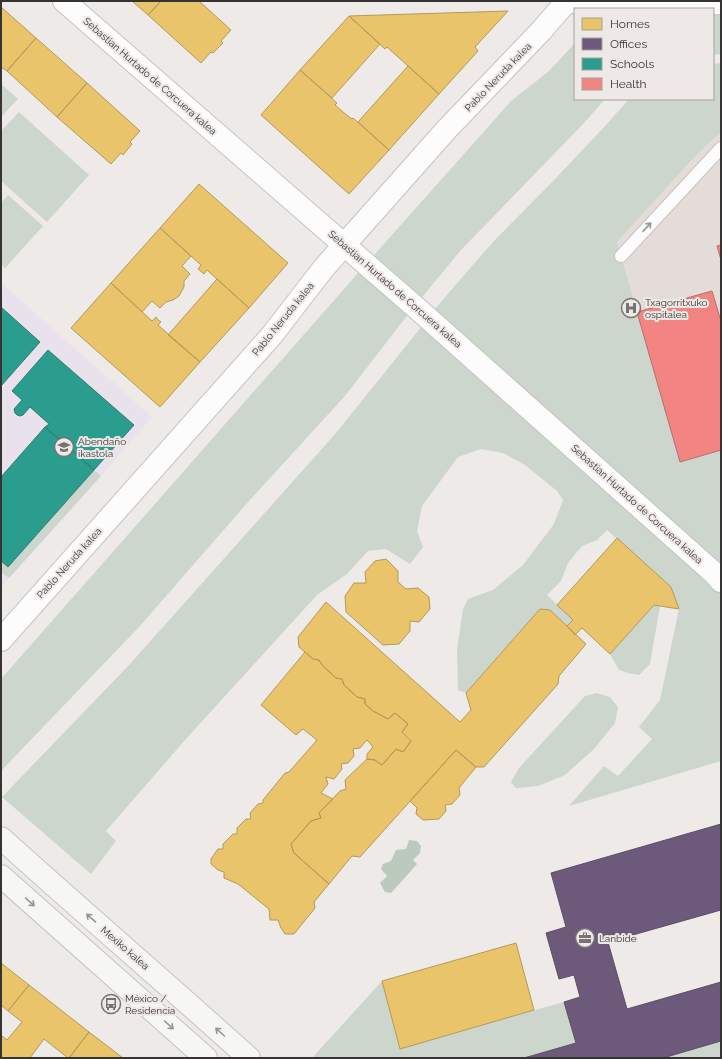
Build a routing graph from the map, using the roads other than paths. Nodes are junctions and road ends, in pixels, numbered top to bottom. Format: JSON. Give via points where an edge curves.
{"nodes":[{"id":1,"x":64,"y":1,"type":"edge"},
{"id":2,"x":567,"y":1,"type":"edge"},
{"id":3,"x":576,"y":1,"type":"edge"},
{"id":4,"x":721,"y":3,"type":"edge"},
{"id":5,"x":721,"y":148,"type":"edge"},
{"id":6,"x":345,"y":244,"type":"junction"},
{"id":7,"x":621,"y":256,"type":"dead end"},
{"id":8,"x":721,"y":581,"type":"edge"},
{"id":9,"x":1,"y":640,"type":"edge"},
{"id":10,"x":1,"y":838,"type":"edge"},
{"id":11,"x":1,"y":876,"type":"edge"},
{"id":12,"x":206,"y":1058,"type":"edge"},
{"id":13,"x":249,"y":1058,"type":"edge"}],
"edges":[{"from":1,"to":6,"type":"street","name":"Sebastian Hurtado de Corcuera kalea"},
{"from":2,"to":6,"type":"street","name":"Pablo Neruda kalea"},
{"from":3,"to":4,"type":"street","via":[[582,7]]},
{"from":7,"to":5,"type":"lane","one_way":true},
{"from":6,"to":8,"type":"street","name":"Sebastian Hurtado de Corcuera kalea"},
{"from":6,"to":9,"type":"street","name":"Pablo Neruda kalea","via":[[272,334]]},
{"from":13,"to":10,"type":"main road","name":"Mexiko kalea","one_way":true},
{"from":11,"to":12,"type":"main road","one_way":true}]}
